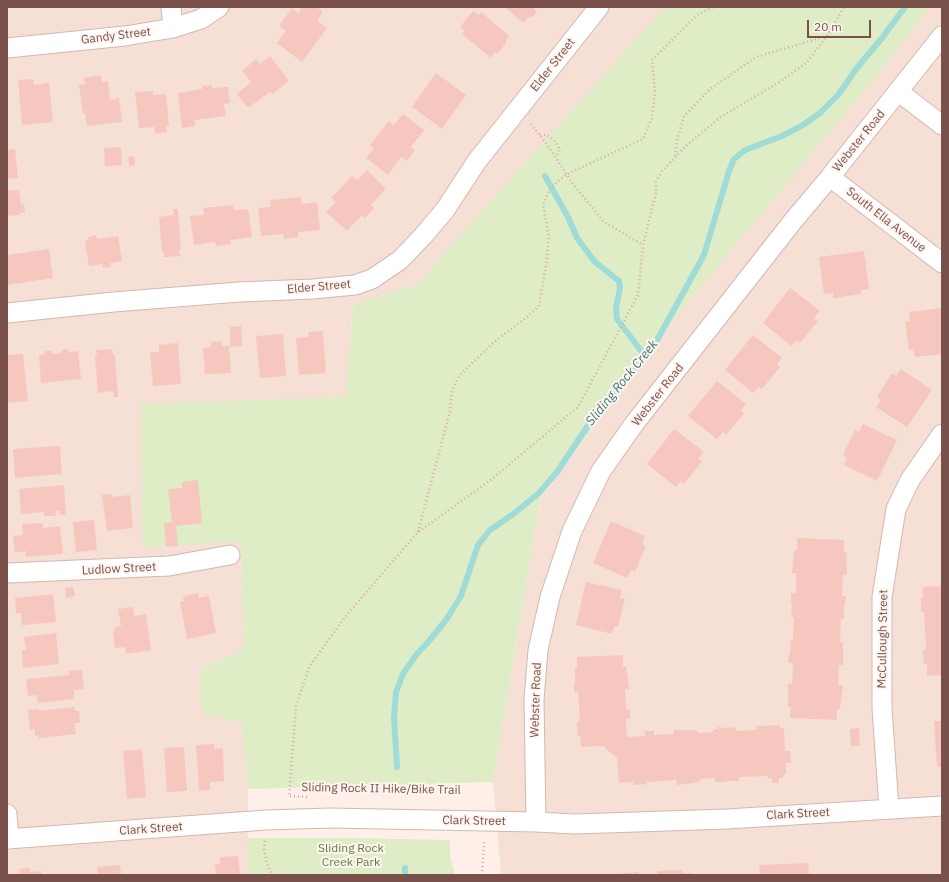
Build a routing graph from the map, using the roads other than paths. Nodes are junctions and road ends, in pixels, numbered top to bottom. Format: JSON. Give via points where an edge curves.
{"nodes":[{"id":1,"x":171,"y":7,"type":"edge"},
{"id":2,"x":219,"y":7,"type":"edge"},
{"id":3,"x":599,"y":7,"type":"edge"},
{"id":4,"x":173,"y":28,"type":"junction"},
{"id":5,"x":942,"y":36,"type":"edge"},
{"id":6,"x":7,"y":48,"type":"edge"},
{"id":7,"x":899,"y":92,"type":"junction"},
{"id":8,"x":942,"y":125,"type":"edge"},
{"id":9,"x":830,"y":177,"type":"junction"},
{"id":10,"x":942,"y":263,"type":"edge"},
{"id":11,"x":7,"y":313,"type":"edge"},
{"id":12,"x":942,"y":434,"type":"edge"},
{"id":13,"x":230,"y":555,"type":"dead end"},
{"id":14,"x":7,"y":573,"type":"edge"},
{"id":15,"x":942,"y":806,"type":"edge"},
{"id":16,"x":889,"y":809,"type":"junction"},
{"id":17,"x":7,"y":814,"type":"edge"},
{"id":18,"x":536,"y":822,"type":"junction"},
{"id":19,"x":8,"y":839,"type":"edge"}],
"edges":[{"from":1,"to":4,"type":"street"},
{"from":2,"to":4,"type":"street","name":"Gandy Street","via":[[201,19]]},
{"from":3,"to":11,"type":"street","name":"Elder Street","via":[[477,161],[445,210],[400,260],[372,279],[355,285],[313,289],[114,302]]},
{"from":4,"to":6,"type":"street","name":"Gandy Street","via":[[125,36]]},
{"from":5,"to":7,"type":"street","name":"Webster Road"},
{"from":7,"to":8,"type":"street"},
{"from":7,"to":9,"type":"street","name":"Webster Road"},
{"from":9,"to":10,"type":"street","name":"South Ella Avenue"},
{"from":9,"to":18,"type":"street","name":"Webster Road","via":[[634,424],[601,471],[572,531],[550,597],[538,650],[534,700]]},
{"from":12,"to":16,"type":"street","name":"McCullough Street","via":[[910,480],[896,509],[882,597],[882,708]]},
{"from":13,"to":14,"type":"street","name":"Ludlow Street","via":[[169,566]]},
{"from":15,"to":16,"type":"street","name":"Clark Street"},
{"from":16,"to":18,"type":"street","name":"Clark Street","via":[[636,823]]},
{"from":17,"to":19,"type":"street"},
{"from":18,"to":19,"type":"street","name":"Clark Street","via":[[330,818],[266,820]]}]}
